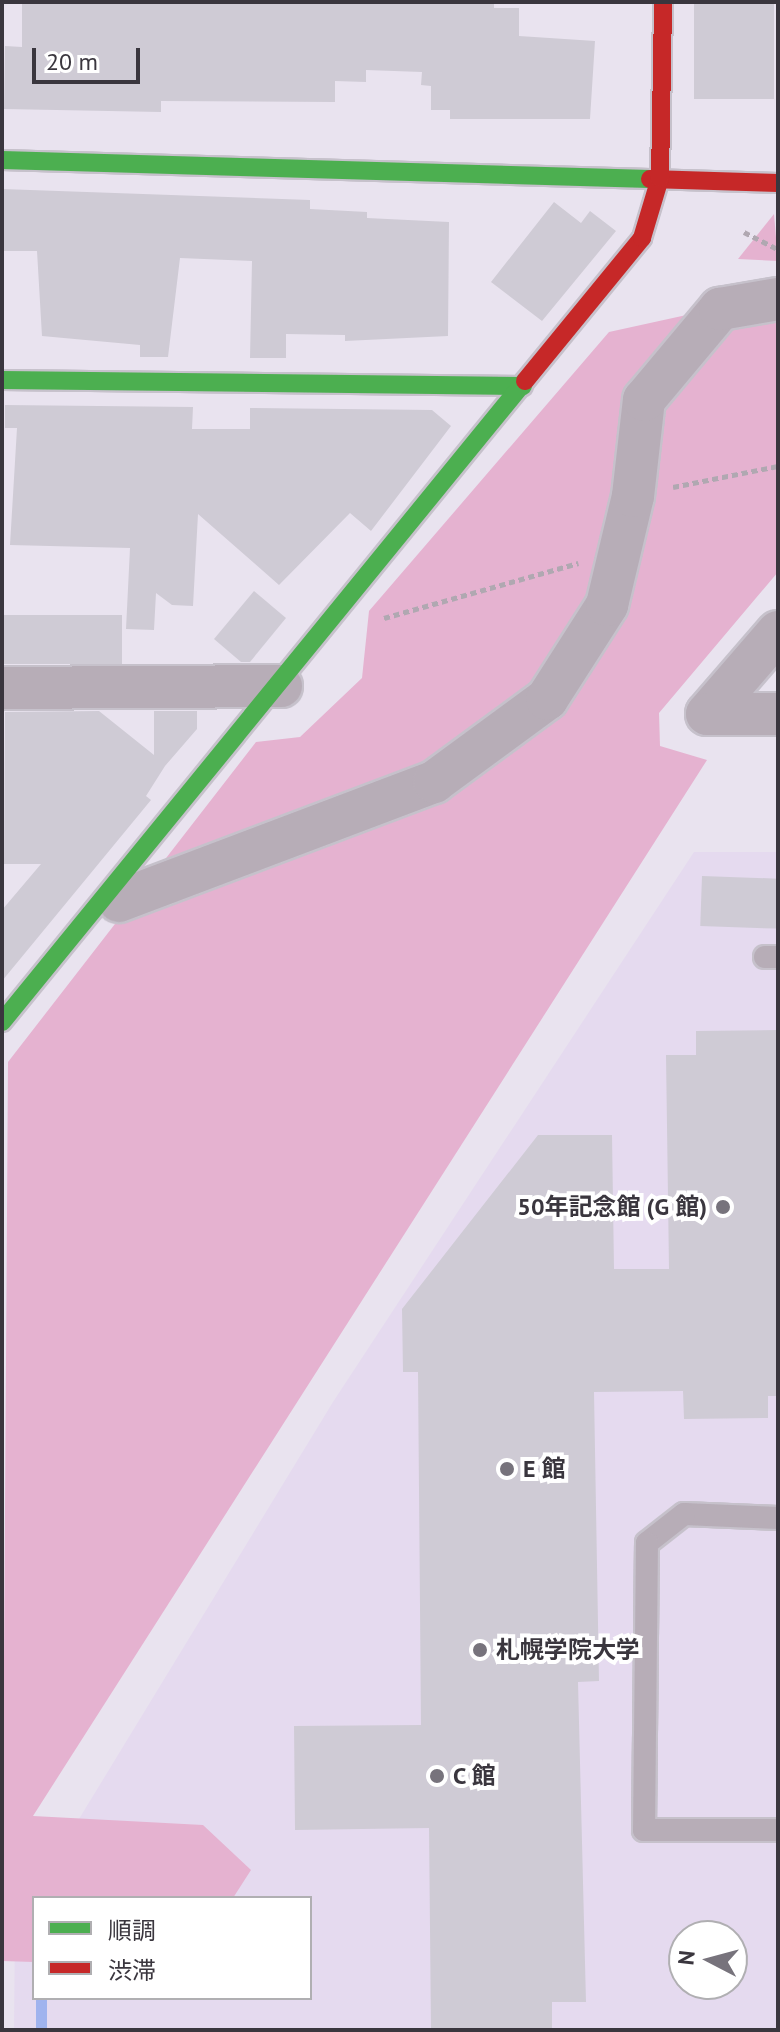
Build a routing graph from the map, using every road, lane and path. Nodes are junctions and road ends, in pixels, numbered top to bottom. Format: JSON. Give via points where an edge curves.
{"nodes":[{"id":1,"x":663,"y":2,"type":"edge"},
{"id":2,"x":2,"y":160,"type":"edge"},
{"id":3,"x":660,"y":178,"type":"junction"},
{"id":4,"x":778,"y":183,"type":"edge"},
{"id":5,"x":744,"y":232,"type":"dead end"},
{"id":6,"x":778,"y":249,"type":"edge"},
{"id":7,"x":778,"y":299,"type":"edge"},
{"id":8,"x":2,"y":380,"type":"edge"},
{"id":9,"x":523,"y":386,"type":"junction"},
{"id":10,"x":778,"y":466,"type":"edge"},
{"id":11,"x":633,"y":496,"type":"junction"},
{"id":12,"x":619,"y":552,"type":"junction"},
{"id":13,"x":371,"y":622,"type":"dead end"},
{"id":14,"x":778,"y":632,"type":"edge"},
{"id":15,"x":281,"y":686,"type":"junction"},
{"id":16,"x":2,"y":688,"type":"edge"},
{"id":17,"x":778,"y":714,"type":"edge"},
{"id":18,"x":119,"y":901,"type":"dead end"},
{"id":19,"x":2,"y":1022,"type":"edge"},
{"id":20,"x":778,"y":1518,"type":"edge"},
{"id":21,"x":778,"y":1830,"type":"edge"}],
"edges":[{"from":1,"to":3,"type":"street"},
{"from":2,"to":3,"type":"street"},
{"from":3,"to":4,"type":"street"},
{"from":3,"to":9,"type":"street","via":[[642,238]]},
{"from":5,"to":6,"type":"path"},
{"from":7,"to":11,"type":"street","via":[[720,309],[644,400]]},
{"from":8,"to":9,"type":"street"},
{"from":9,"to":15,"type":"street"},
{"from":10,"to":11,"type":"path"},
{"from":11,"to":12,"type":"street"},
{"from":12,"to":13,"type":"path"},
{"from":12,"to":18,"type":"street","via":[[607,605],[547,699],[434,782]]},
{"from":14,"to":17,"type":"street","via":[[707,714]]},
{"from":15,"to":16,"type":"street"},
{"from":15,"to":19,"type":"street"},
{"from":20,"to":21,"type":"lane","via":[[684,1514],[647,1543],[644,1830]]}]}
